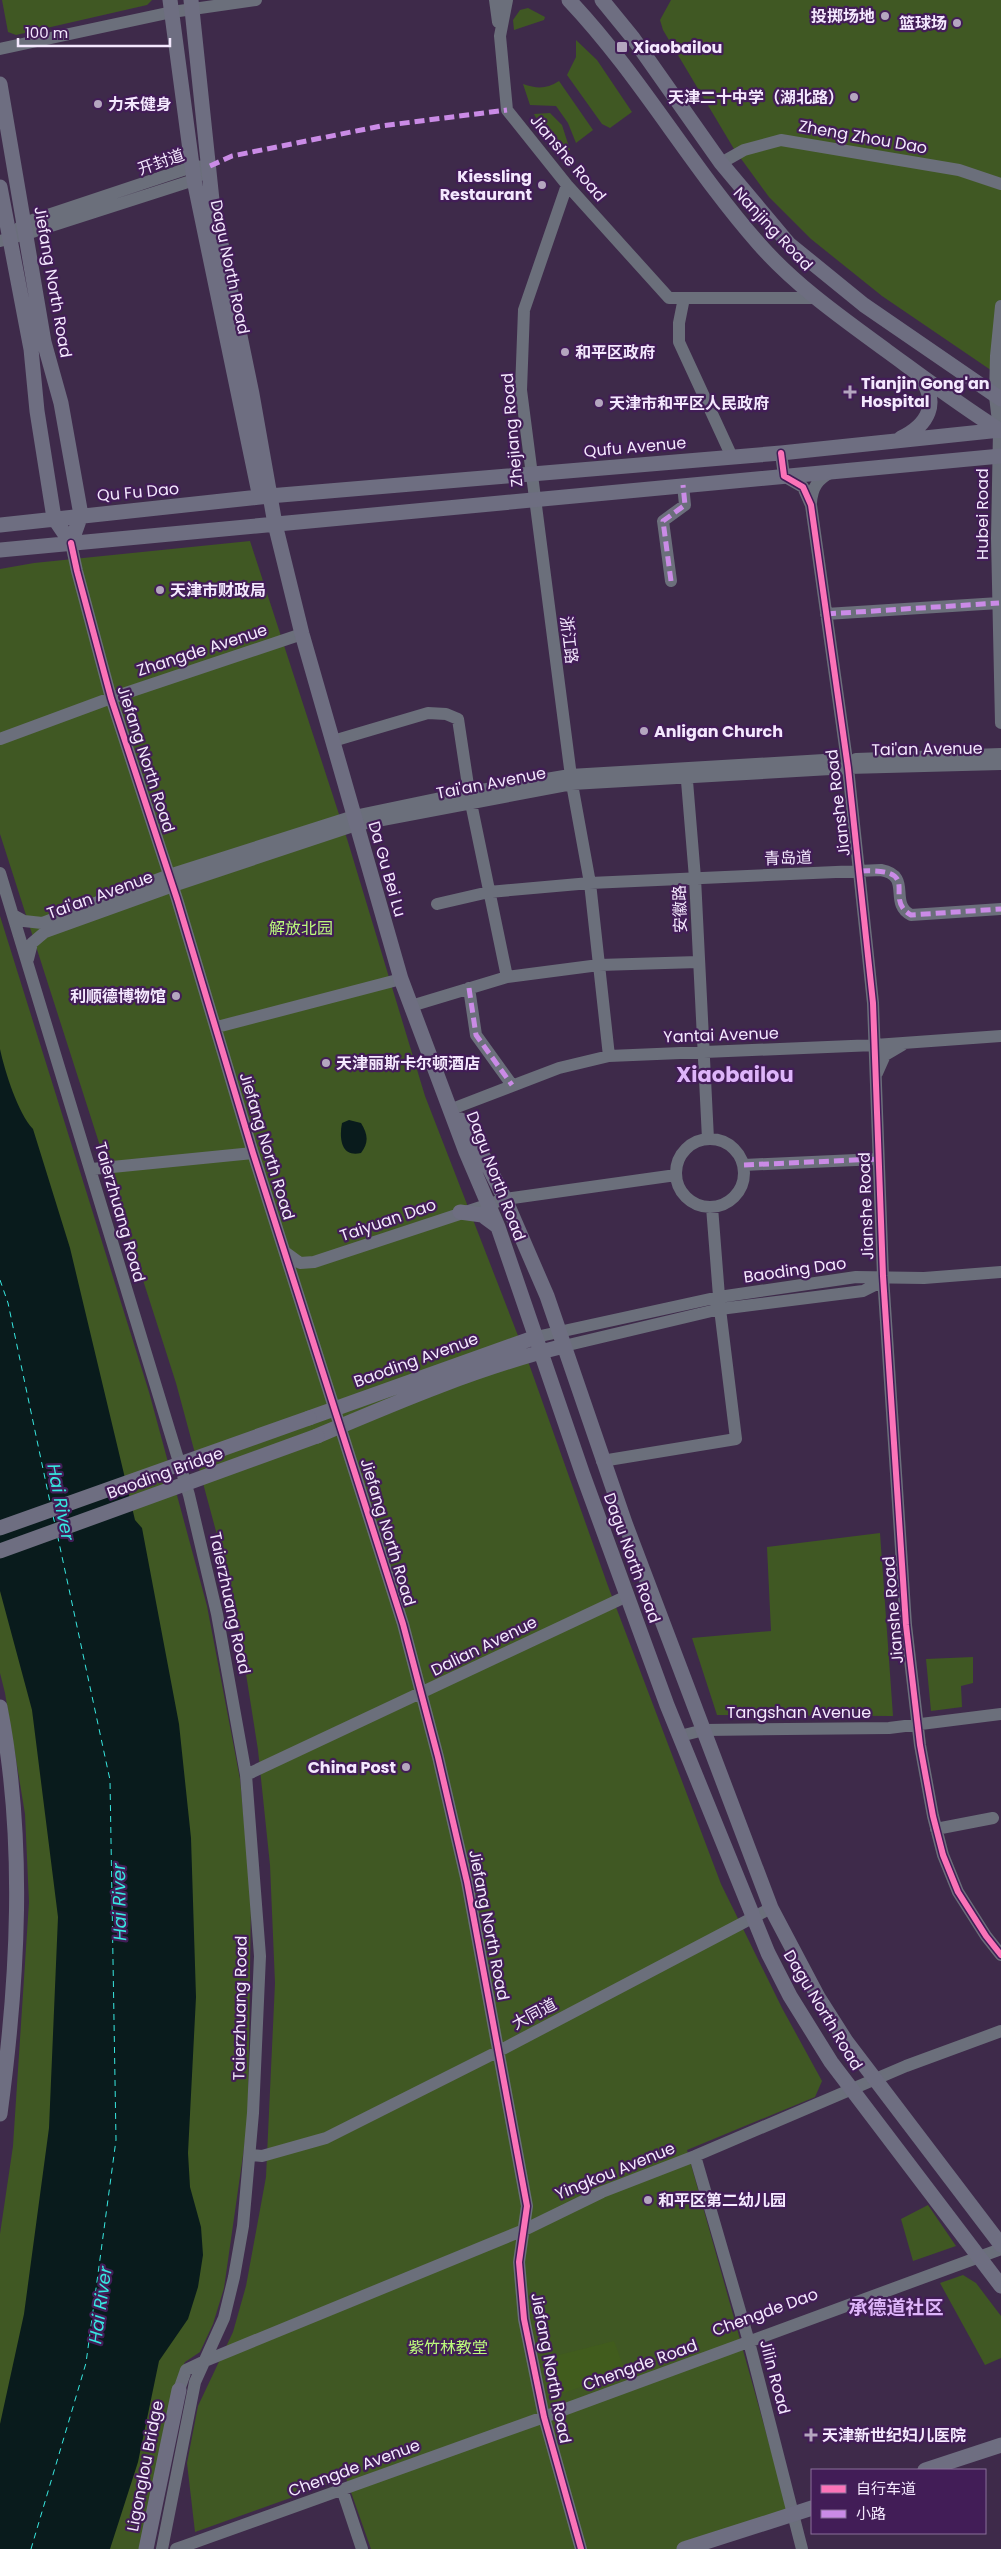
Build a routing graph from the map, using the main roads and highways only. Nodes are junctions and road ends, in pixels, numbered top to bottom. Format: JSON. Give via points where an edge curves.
{"nodes":[{"id":1,"x":569,"y":0,"type":"edge"},
{"id":2,"x":602,"y":0,"type":"edge"},
{"id":3,"x":192,"y":4,"type":"edge"},
{"id":4,"x":171,"y":6,"type":"edge"},
{"id":5,"x":0,"y":84,"type":"edge"},
{"id":6,"x":0,"y":187,"type":"edge"},
{"id":7,"x":4,"y":239,"type":"edge"},
{"id":8,"x":918,"y":374,"type":"junction"},
{"id":9,"x":998,"y":398,"type":"edge"},
{"id":10,"x":1000,"y":429,"type":"edge"},
{"id":11,"x":894,"y":441,"type":"junction"},
{"id":12,"x":1000,"y":457,"type":"edge"},
{"id":13,"x":265,"y":497,"type":"junction"},
{"id":14,"x":81,"y":515,"type":"junction"},
{"id":15,"x":54,"y":518,"type":"junction"},
{"id":16,"x":275,"y":524,"type":"junction"},
{"id":17,"x":5,"y":525,"type":"edge"},
{"id":18,"x":72,"y":543,"type":"junction"},
{"id":19,"x":0,"y":550,"type":"edge"},
{"id":20,"x":302,"y":634,"type":"joint"},
{"id":21,"x":452,"y":1109,"type":"junction"},
{"id":22,"x":460,"y":1212,"type":"road end"},
{"id":23,"x":498,"y":1227,"type":"junction"},
{"id":24,"x":542,"y":1342,"type":"junction"},
{"id":25,"x":504,"y":1355,"type":"junction"},
{"id":26,"x":551,"y":1380,"type":"junction"},
{"id":27,"x":575,"y":1380,"type":"junction"},
{"id":28,"x":309,"y":1418,"type":"joint"},
{"id":29,"x":340,"y":1426,"type":"joint"},
{"id":30,"x":0,"y":1528,"type":"edge"},
{"id":31,"x":0,"y":1551,"type":"edge"},
{"id":32,"x":0,"y":1707,"type":"edge"},
{"id":33,"x":4,"y":2060,"type":"edge"},
{"id":34,"x":0,"y":2114,"type":"edge"},
{"id":35,"x":1001,"y":2245,"type":"edge"},
{"id":36,"x":1001,"y":2286,"type":"edge"},
{"id":37,"x":179,"y":2390,"type":"road end"},
{"id":38,"x":1001,"y":2445,"type":"edge"},
{"id":39,"x":928,"y":2469,"type":"edge"},
{"id":40,"x":811,"y":2508,"type":"edge"},
{"id":41,"x":146,"y":2549,"type":"edge"},
{"id":42,"x":684,"y":2549,"type":"edge"}],
"edges":[{"from":1,"to":8,"type":"main road","name":"Nanjing Road","via":[[761,246],[814,298]]},
{"from":2,"to":9,"type":"main road","name":"Nanjing Road","via":[[633,38],[721,163],[789,244],[903,334]]},
{"from":3,"to":13,"type":"main road","name":"Dagu North Road","via":[[212,200],[252,394]]},
{"from":4,"to":13,"type":"main road","name":"Dagu North Road","via":[[193,173]]},
{"from":5,"to":14,"type":"main road","name":"Jiefang North Road","via":[[44,342],[61,403]]},
{"from":6,"to":7,"type":"main road","name":"Jiefang North Road"},
{"from":7,"to":15,"type":"main road","name":"Jiefang North Road","via":[[31,349],[39,429]]},
{"from":8,"to":10,"type":"main road","name":"Nanjing Road"},
{"from":8,"to":11,"type":"main road","via":[[930,397],[928,415],[915,430]]},
{"from":10,"to":11,"type":"main road","name":"Qufu Avenue"},
{"from":11,"to":13,"type":"main road","name":"Qufu Avenue"},
{"from":12,"to":16,"type":"main road"},
{"from":13,"to":14,"type":"main road","name":"Qu Fu Dao"},
{"from":13,"to":16,"type":"main road","name":"Dagu North Road"},
{"from":14,"to":15,"type":"main road","name":"Qu Fu Dao"},
{"from":14,"to":18,"type":"main road","name":"Jiefang North Road"},
{"from":15,"to":17,"type":"main road","name":"Qu Fu Dao"},
{"from":15,"to":18,"type":"main road","name":"Jiefang North Road"},
{"from":16,"to":18,"type":"main road"},
{"from":16,"to":20,"type":"main road","name":"Dagu North Road"},
{"from":18,"to":19,"type":"main road"},
{"from":20,"to":21,"type":"main road","name":"Da Gu Bei Lu","via":[[401,979]]},
{"from":21,"to":23,"type":"main road","name":"Dagu North Road","via":[[466,1152]]},
{"from":21,"to":24,"type":"main road","name":"Dagu North Road","via":[[480,1150],[547,1296]]},
{"from":22,"to":23,"type":"main road","via":[[482,1215]]},
{"from":23,"to":24,"type":"main road","name":"Dagu North Road"},
{"from":24,"to":25,"type":"main road"},
{"from":24,"to":26,"type":"main road","name":"Dagu North Road"},
{"from":24,"to":27,"type":"main road"},
{"from":24,"to":27,"type":"main road","name":"Dagu North Road","via":[[564,1346]]},
{"from":25,"to":26,"type":"main road","via":[[534,1364]]},
{"from":25,"to":28,"type":"main road","name":"Baoding Avenue"},
{"from":25,"to":29,"type":"main road","name":"Baoding Avenue"},
{"from":26,"to":36,"type":"main road","name":"Dagu North Road","via":[[582,1475],[680,1736],[753,1918],[790,1996],[852,2091]]},
{"from":27,"to":35,"type":"main road","name":"Dagu North Road","via":[[602,1461],[771,1908],[818,1997],[875,2080]]},
{"from":28,"to":30,"type":"main road","name":"Baoding Bridge","bridge":true},
{"from":29,"to":31,"type":"main road","name":"Baoding Bridge","bridge":true},
{"from":32,"to":33,"type":"main road","via":[[11,1787],[16,1858],[16,1937]]},
{"from":33,"to":34,"type":"main road"},
{"from":37,"to":41,"type":"main road","name":"Ligonglou Bridge"},
{"from":38,"to":39,"type":"main road"},
{"from":40,"to":42,"type":"main road"}]}
